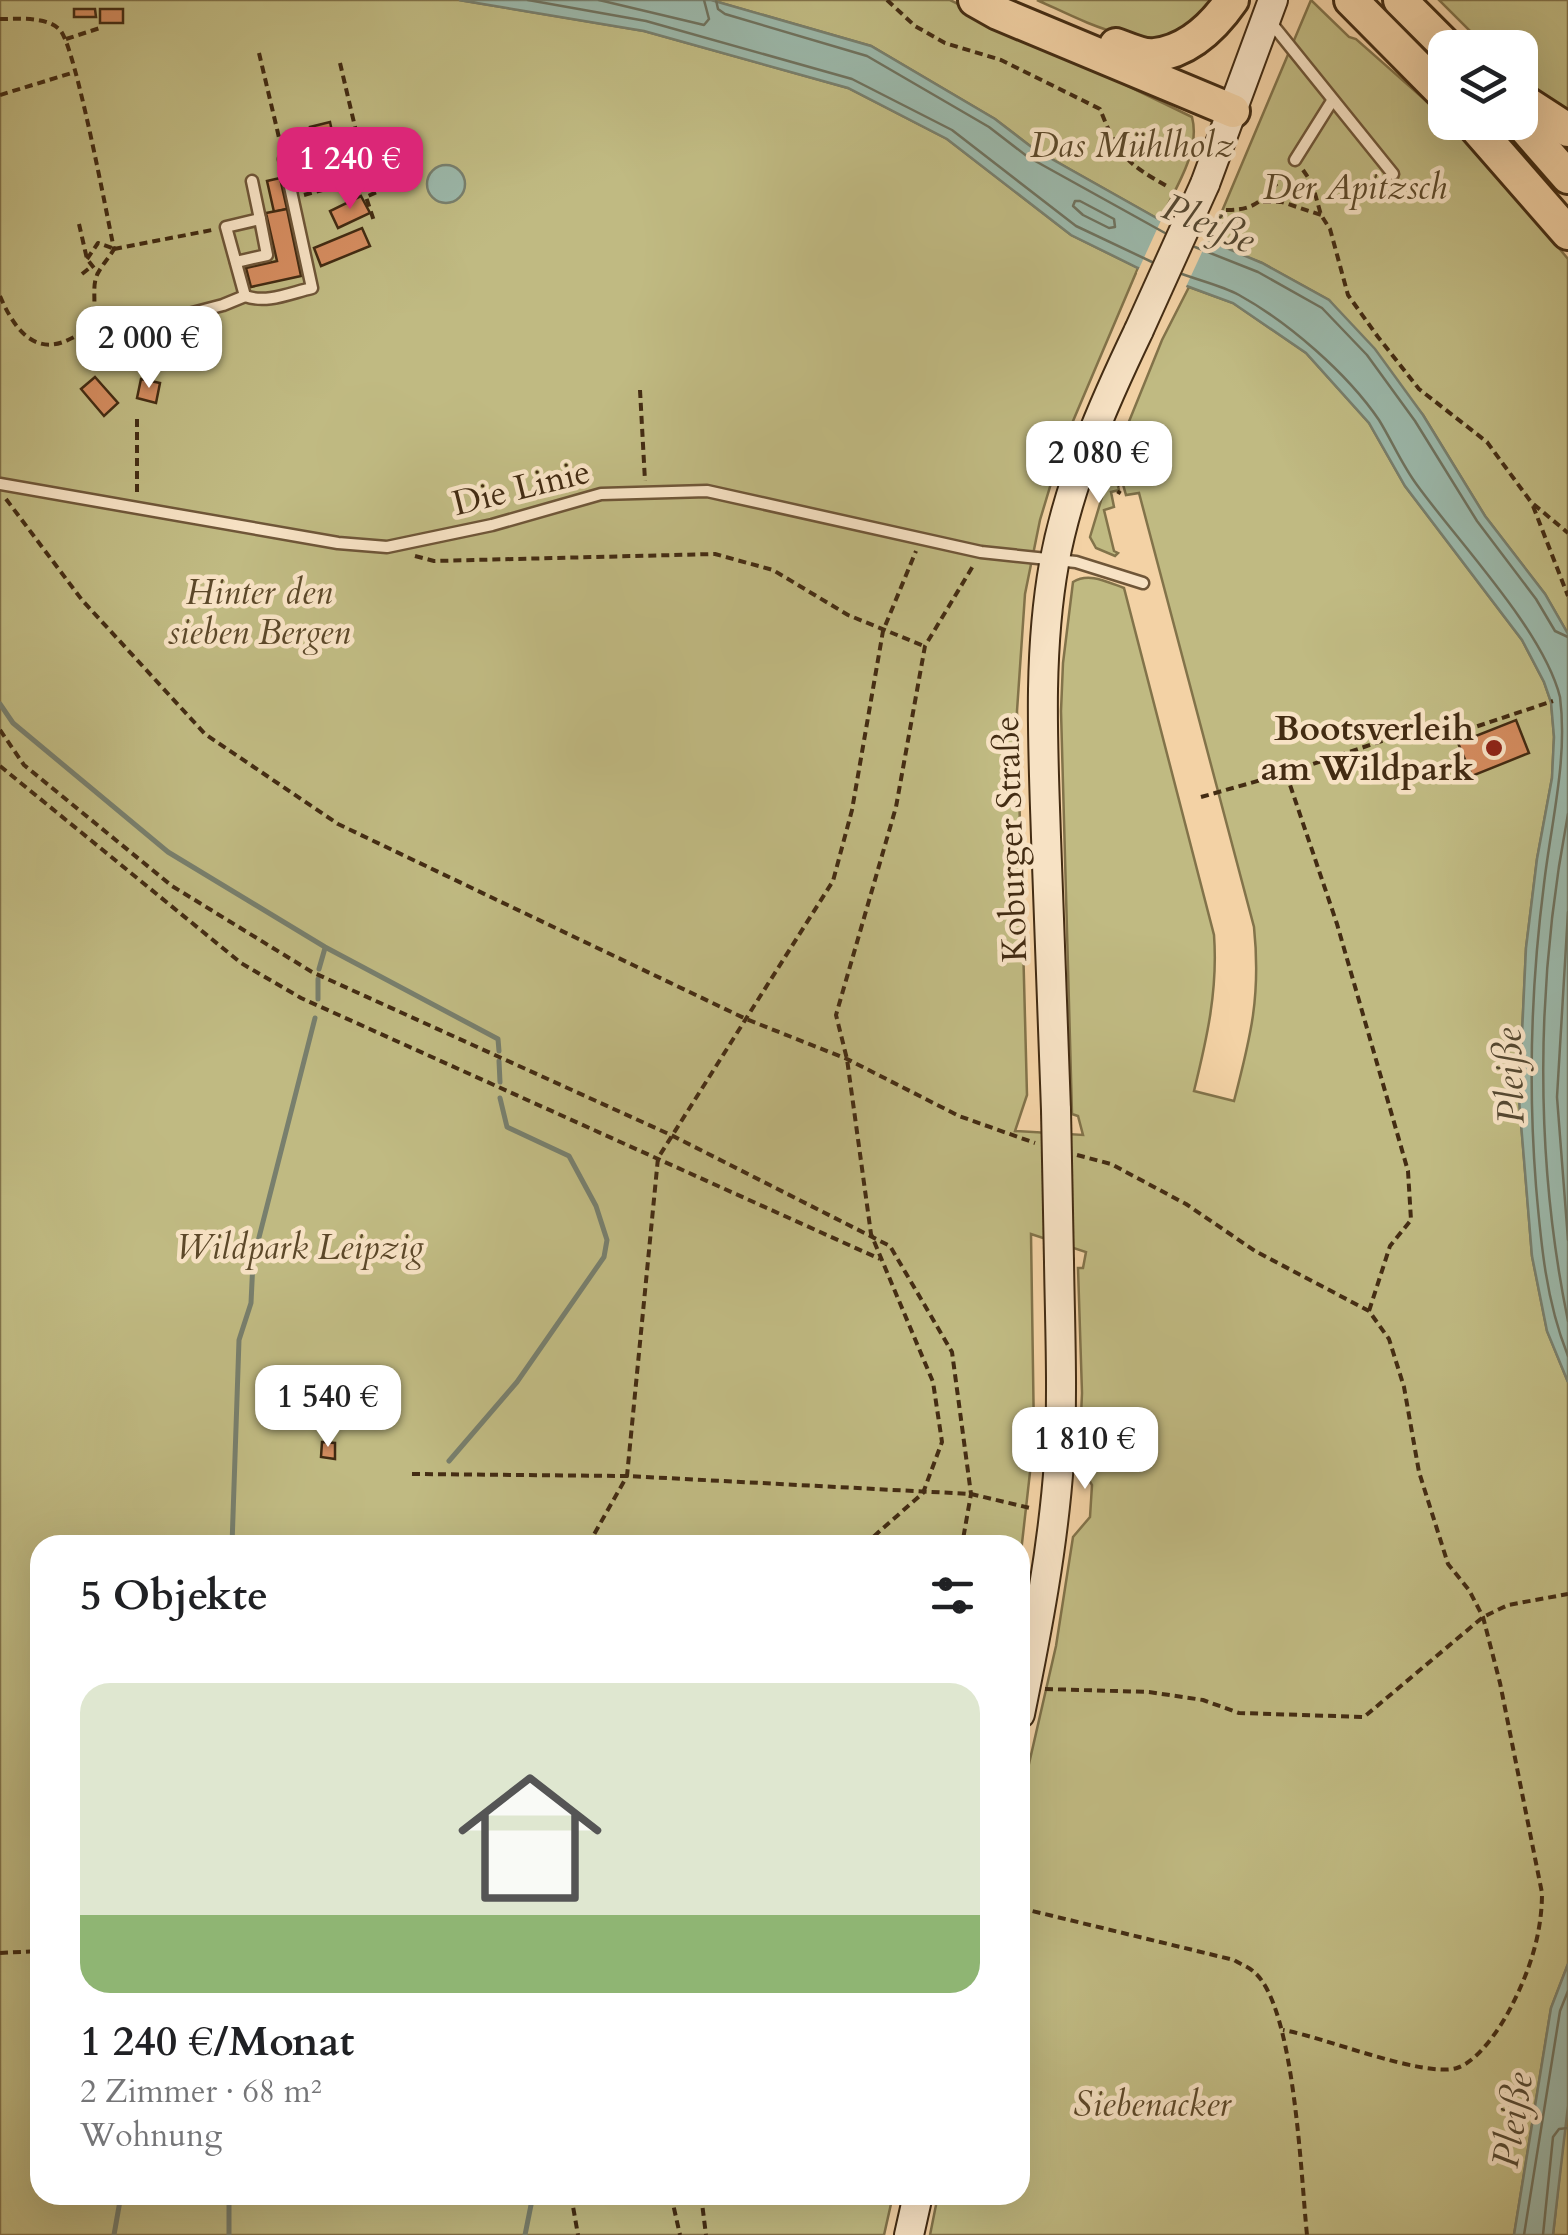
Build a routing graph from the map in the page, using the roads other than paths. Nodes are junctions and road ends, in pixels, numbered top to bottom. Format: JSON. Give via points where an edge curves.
{"nodes":[{"id":1,"x":974,"y":0,"type":"edge"},
{"id":2,"x":1010,"y":0,"type":"edge"},
{"id":3,"x":1232,"y":0,"type":"edge"},
{"id":4,"x":1351,"y":0,"type":"edge"},
{"id":5,"x":1400,"y":0,"type":"edge"},
{"id":6,"x":1270,"y":9,"type":"edge"},
{"id":7,"x":1430,"y":30,"type":"edge"},
{"id":8,"x":1152,"y":56,"type":"junction"},
{"id":9,"x":1428,"y":78,"type":"edge"},
{"id":10,"x":1332,"y":100,"type":"junction"},
{"id":11,"x":1237,"y":101,"type":"junction"},
{"id":12,"x":1538,"y":111,"type":"edge"},
{"id":13,"x":1568,"y":130,"type":"edge"},
{"id":14,"x":1487,"y":140,"type":"edge"},
{"id":15,"x":1536,"y":140,"type":"edge"},
{"id":16,"x":284,"y":160,"type":"road end"},
{"id":17,"x":1296,"y":160,"type":"road end"},
{"id":18,"x":1393,"y":174,"type":"dead end"},
{"id":19,"x":1568,"y":176,"type":"edge"},
{"id":20,"x":252,"y":182,"type":"dead end"},
{"id":21,"x":260,"y":219,"type":"junction"},
{"id":22,"x":1568,"y":233,"type":"edge"},
{"id":23,"x":236,"y":262,"type":"junction"},
{"id":24,"x":245,"y":296,"type":"junction"},
{"id":25,"x":174,"y":318,"type":"dead end"},
{"id":26,"x":0,"y":488,"type":"edge"},
{"id":27,"x":1055,"y":560,"type":"junction"},
{"id":28,"x":1143,"y":583,"type":"dead end"},
{"id":29,"x":1030,"y":1658,"type":"edge"},
{"id":30,"x":916,"y":2205,"type":"edge"},
{"id":31,"x":909,"y":2235,"type":"edge"}],
"edges":[{"from":1,"to":11,"type":"highway"},
{"from":2,"to":8,"type":"highway"},
{"from":3,"to":8,"type":"highway","via":[[1191,41]]},
{"from":4,"to":9,"type":"highway"},
{"from":5,"to":7,"type":"highway"},
{"from":6,"to":10,"type":"lane"},
{"from":6,"to":11,"type":"main road","name":"Koburger Straße"},
{"from":8,"to":11,"type":"highway"},
{"from":10,"to":17,"type":"lane"},
{"from":10,"to":18,"type":"lane"},
{"from":11,"to":27,"type":"main road","name":"Koburger Straße","bridge":true,"via":[[1092,436]]},
{"from":12,"to":13,"type":"highway"},
{"from":14,"to":22,"type":"highway"},
{"from":15,"to":19,"type":"highway"},
{"from":16,"to":24,"type":"lane","via":[[312,288],[255,300]]},
{"from":20,"to":21,"type":"lane"},
{"from":21,"to":23,"type":"lane","via":[[267,256]]},
{"from":21,"to":23,"type":"lane","via":[[226,227]]},
{"from":23,"to":24,"type":"lane"},
{"from":24,"to":25,"type":"lane"},
{"from":26,"to":27,"type":"lane","name":"Die Linie","via":[[387,546],[601,494],[707,491],[981,552]]},
{"from":27,"to":28,"type":"lane","name":"Die Linie"},
{"from":27,"to":29,"type":"main road","name":"Koburger Straße","bridge":true,"via":[[1043,680],[1060,1431],[1055,1510]]},
{"from":30,"to":31,"type":"main road"}]}
